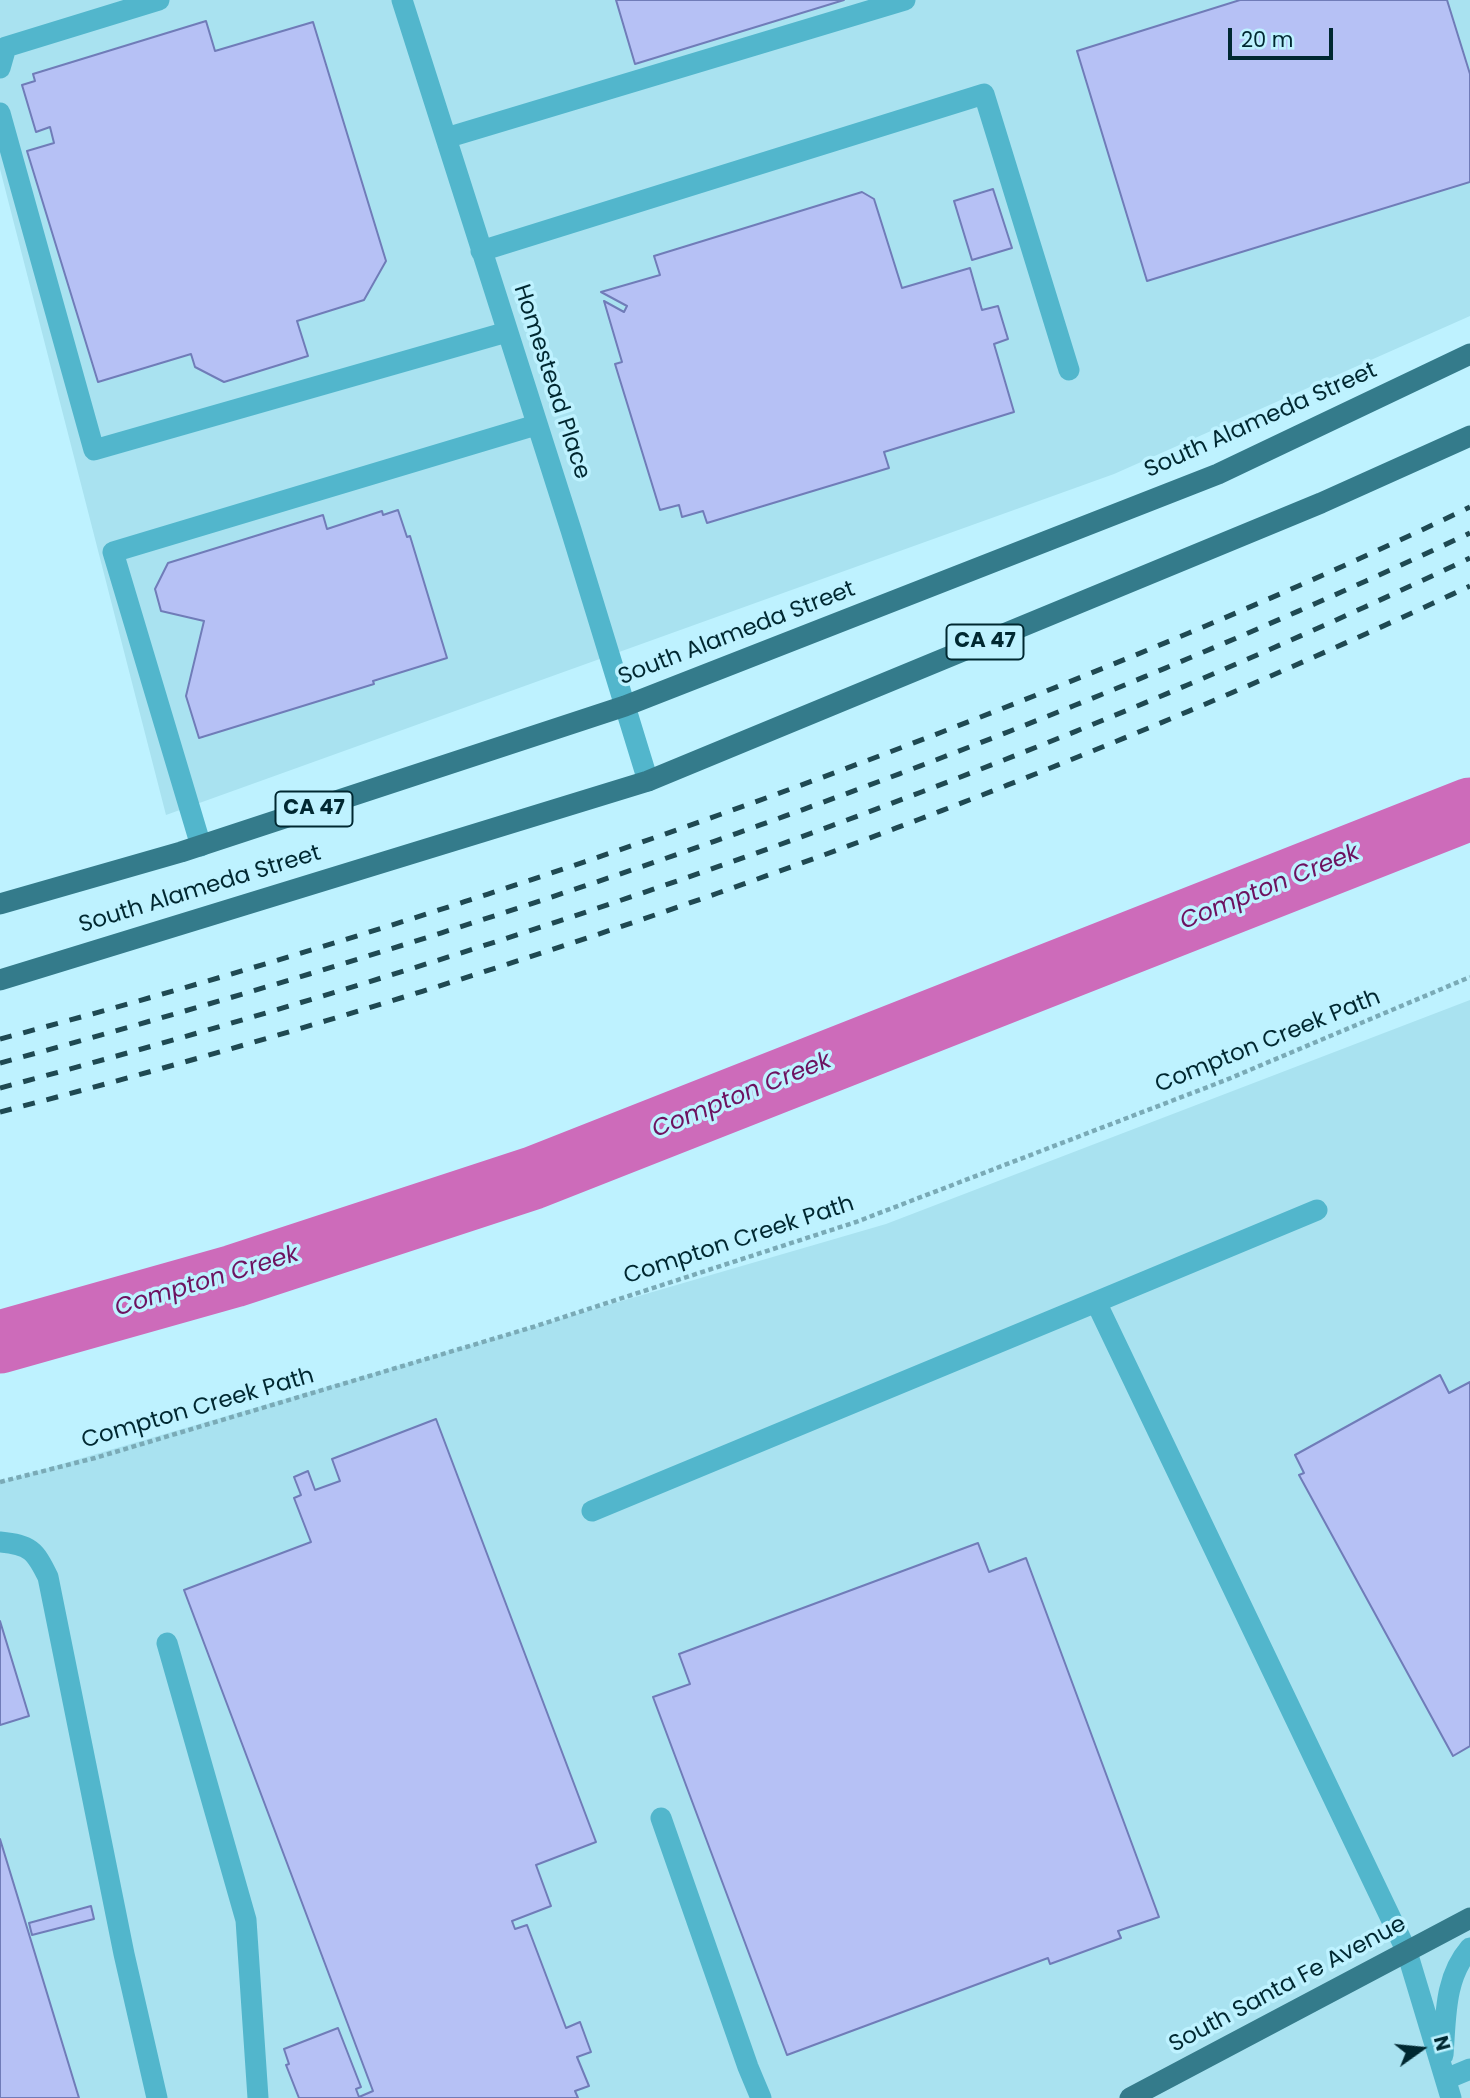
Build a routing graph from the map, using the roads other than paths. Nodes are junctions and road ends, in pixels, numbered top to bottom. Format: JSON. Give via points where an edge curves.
{"nodes":[{"id":1,"x":159,"y":0,"type":"edge"},
{"id":2,"x":402,"y":0,"type":"edge"},
{"id":3,"x":905,"y":0,"type":"edge"},
{"id":4,"x":0,"y":68,"type":"edge"},
{"id":5,"x":0,"y":113,"type":"edge"},
{"id":6,"x":446,"y":138,"type":"junction"},
{"id":7,"x":481,"y":251,"type":"junction"},
{"id":8,"x":507,"y":332,"type":"junction"},
{"id":9,"x":1470,"y":354,"type":"edge"},
{"id":10,"x":1069,"y":370,"type":"dead end"},
{"id":11,"x":537,"y":425,"type":"junction"},
{"id":12,"x":1470,"y":436,"type":"edge"},
{"id":13,"x":625,"y":706,"type":"junction"},
{"id":14,"x":648,"y":781,"type":"junction"},
{"id":15,"x":201,"y":846,"type":"junction"},
{"id":16,"x":0,"y":904,"type":"edge"},
{"id":17,"x":0,"y":980,"type":"edge"},
{"id":18,"x":1317,"y":1210,"type":"dead end"},
{"id":19,"x":1096,"y":1302,"type":"junction"},
{"id":20,"x":592,"y":1511,"type":"dead end"},
{"id":21,"x":0,"y":1542,"type":"edge"},
{"id":22,"x":167,"y":1643,"type":"dead end"},
{"id":23,"x":661,"y":1818,"type":"dead end"},
{"id":24,"x":1470,"y":1918,"type":"edge"},
{"id":25,"x":1470,"y":1948,"type":"edge"},
{"id":26,"x":1407,"y":1952,"type":"junction"},
{"id":27,"x":1470,"y":2069,"type":"edge"},
{"id":28,"x":1447,"y":2082,"type":"edge"},
{"id":29,"x":157,"y":2098,"type":"edge"},
{"id":30,"x":258,"y":2098,"type":"edge"},
{"id":31,"x":761,"y":2098,"type":"edge"},
{"id":32,"x":1130,"y":2098,"type":"edge"}],
"edges":[{"from":1,"to":4,"type":"street","via":[[6,47]]},
{"from":2,"to":6,"type":"street","name":"Homestead Place"},
{"from":3,"to":6,"type":"street"},
{"from":5,"to":8,"type":"street","via":[[94,450]]},
{"from":6,"to":7,"type":"street","name":"Homestead Place"},
{"from":7,"to":8,"type":"street","name":"Homestead Place"},
{"from":7,"to":10,"type":"street","via":[[984,94]]},
{"from":8,"to":11,"type":"street","name":"Homestead Place"},
{"from":9,"to":13,"type":"main road","name":"South Alameda Street","number":"CA 47","via":[[1218,474]]},
{"from":11,"to":13,"type":"street","name":"Homestead Place"},
{"from":11,"to":15,"type":"street","via":[[113,552]]},
{"from":12,"to":14,"type":"main road","name":"South Alameda Street","number":"CA 47","via":[[1321,503]]},
{"from":13,"to":14,"type":"street","name":"Homestead Place"},
{"from":13,"to":15,"type":"main road","name":"South Alameda Street","number":"CA 47"},
{"from":14,"to":17,"type":"main road","name":"South Alameda Street","number":"CA 47"},
{"from":15,"to":16,"type":"main road","name":"South Alameda Street","number":"CA 47"},
{"from":18,"to":19,"type":"street"},
{"from":19,"to":20,"type":"street"},
{"from":19,"to":26,"type":"street"},
{"from":21,"to":29,"type":"street","via":[[19,1544],[38,1555],[48,1577]]},
{"from":22,"to":30,"type":"street","via":[[246,1920]]},
{"from":23,"to":31,"type":"street"},
{"from":24,"to":26,"type":"main road","name":"South Santa Fe Avenue"},
{"from":25,"to":28,"type":"street","via":[[1450,1984]]},
{"from":26,"to":28,"type":"street"},
{"from":26,"to":32,"type":"main road","name":"South Santa Fe Avenue"},
{"from":27,"to":28,"type":"street"}]}
